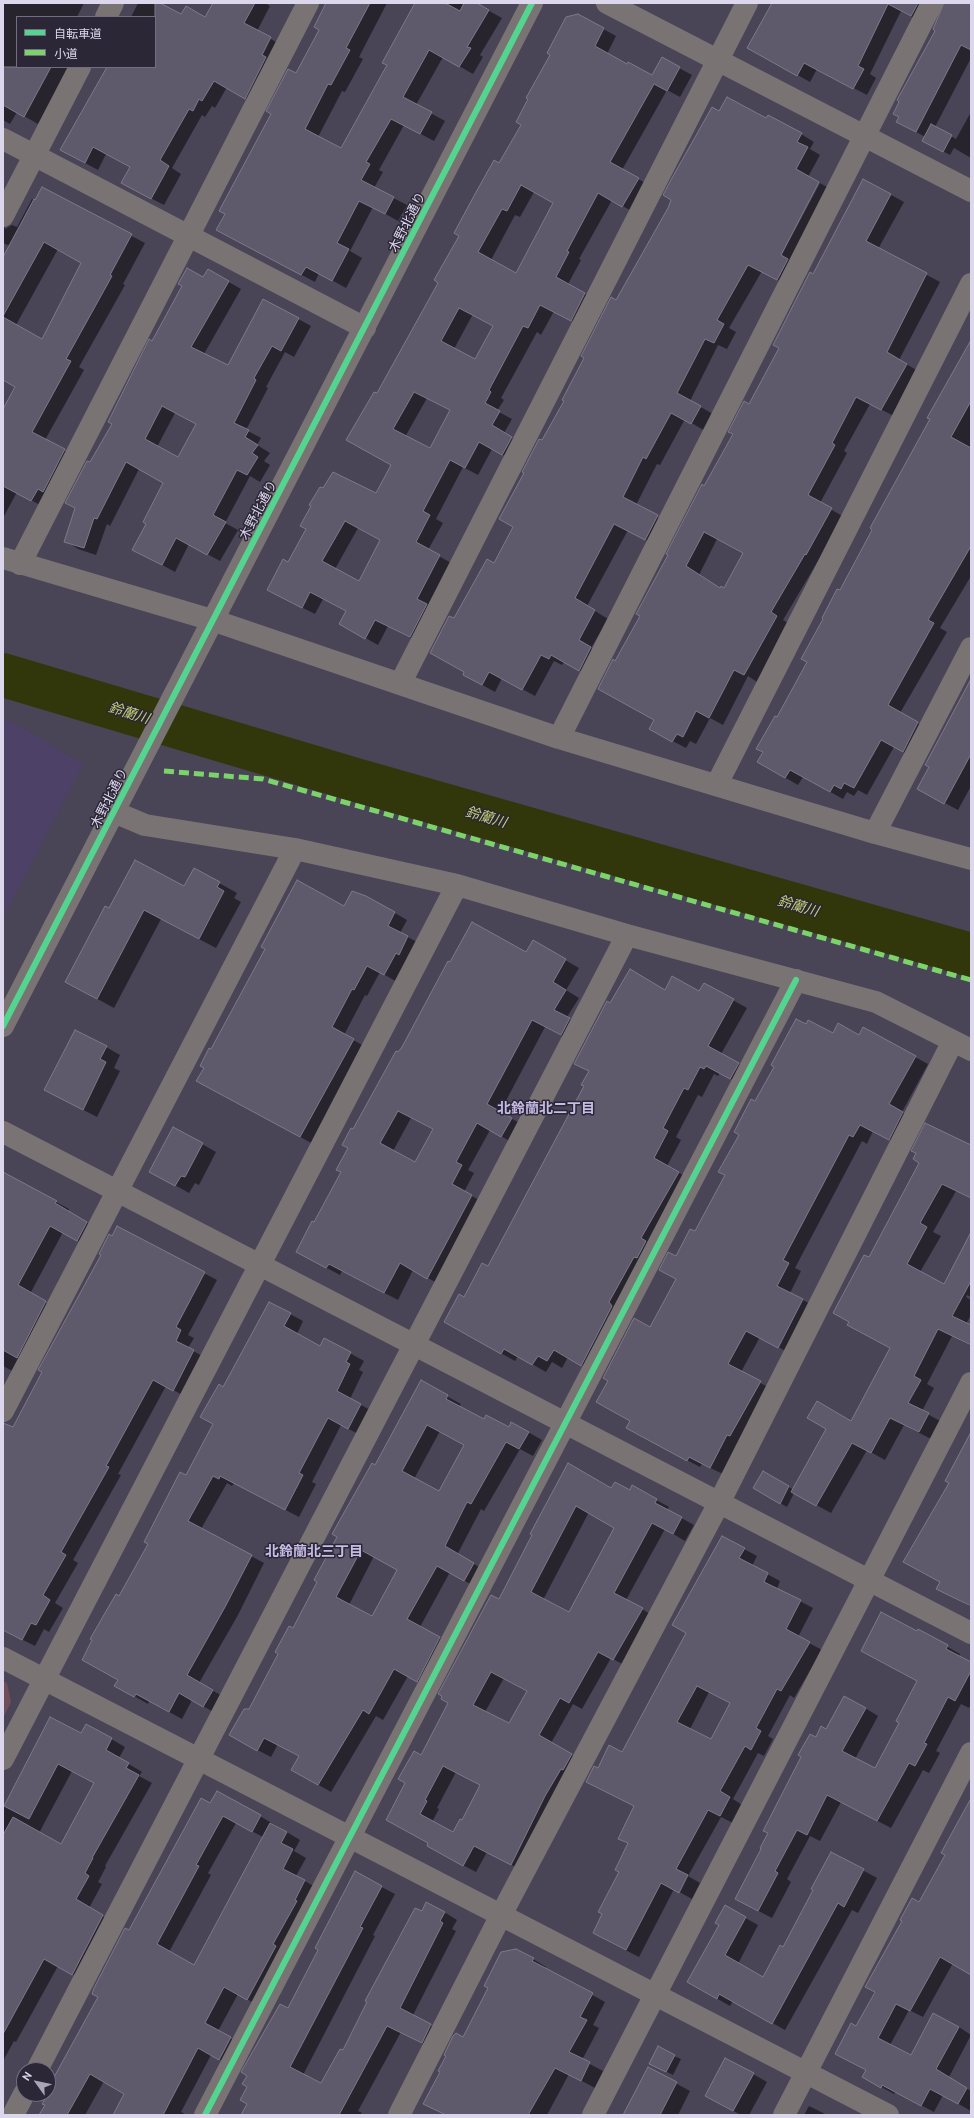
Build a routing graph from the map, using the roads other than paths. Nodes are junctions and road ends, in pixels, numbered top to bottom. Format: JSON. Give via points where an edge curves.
{"nodes":[{"id":1,"x":113,"y":3,"type":"edge"},
{"id":2,"x":308,"y":3,"type":"edge"},
{"id":3,"x":532,"y":3,"type":"edge"},
{"id":4,"x":607,"y":3,"type":"edge"},
{"id":5,"x":747,"y":3,"type":"edge"},
{"id":6,"x":932,"y":3,"type":"edge"},
{"id":7,"x":106,"y":16,"type":"edge"},
{"id":8,"x":717,"y":60,"type":"junction"},
{"id":9,"x":79,"y":68,"type":"edge"},
{"id":10,"x":864,"y":135,"type":"junction"},
{"id":11,"x":3,"y":139,"type":"edge"},
{"id":12,"x":34,"y":155,"type":"junction"},
{"id":13,"x":971,"y":192,"type":"edge"},
{"id":14,"x":3,"y":216,"type":"edge"},
{"id":15,"x":187,"y":235,"type":"junction"},
{"id":16,"x":971,"y":284,"type":"edge"},
{"id":17,"x":365,"y":328,"type":"junction"},
{"id":18,"x":11,"y":561,"type":"edge"},
{"id":19,"x":212,"y":620,"type":"junction"},
{"id":20,"x":971,"y":648,"type":"edge"},
{"id":21,"x":400,"y":684,"type":"junction"},
{"id":22,"x":560,"y":738,"type":"junction"},
{"id":23,"x":717,"y":784,"type":"junction"},
{"id":24,"x":114,"y":812,"type":"junction"},
{"id":25,"x":875,"y":833,"type":"junction"},
{"id":26,"x":295,"y":849,"type":"junction"},
{"id":27,"x":971,"y":859,"type":"edge"},
{"id":28,"x":457,"y":885,"type":"junction"},
{"id":29,"x":627,"y":935,"type":"junction"},
{"id":30,"x":796,"y":980,"type":"junction"},
{"id":31,"x":3,"y":1026,"type":"edge"},
{"id":32,"x":962,"y":1046,"type":"edge"},
{"id":33,"x":3,"y":1132,"type":"edge"},
{"id":34,"x":117,"y":1191,"type":"junction"},
{"id":35,"x":259,"y":1265,"type":"junction"},
{"id":36,"x":414,"y":1345,"type":"junction"},
{"id":37,"x":971,"y":1383,"type":"edge"},
{"id":38,"x":3,"y":1411,"type":"edge"},
{"id":39,"x":566,"y":1423,"type":"junction"},
{"id":40,"x":719,"y":1503,"type":"junction"},
{"id":41,"x":869,"y":1580,"type":"junction"},
{"id":42,"x":971,"y":1633,"type":"edge"},
{"id":43,"x":3,"y":1658,"type":"edge"},
{"id":44,"x":44,"y":1679,"type":"junction"},
{"id":45,"x":971,"y":1753,"type":"edge"},
{"id":46,"x":3,"y":1759,"type":"edge"},
{"id":47,"x":198,"y":1759,"type":"junction"},
{"id":48,"x":350,"y":1837,"type":"junction"},
{"id":49,"x":501,"y":1915,"type":"junction"},
{"id":50,"x":655,"y":1995,"type":"junction"},
{"id":51,"x":41,"y":2062,"type":"edge"},
{"id":52,"x":806,"y":2073,"type":"junction"},
{"id":53,"x":20,"y":2102,"type":"edge"},
{"id":54,"x":13,"y":2115,"type":"edge"},
{"id":55,"x":206,"y":2115,"type":"edge"},
{"id":56,"x":399,"y":2115,"type":"edge"},
{"id":57,"x":593,"y":2115,"type":"edge"},
{"id":58,"x":784,"y":2115,"type":"edge"},
{"id":59,"x":888,"y":2115,"type":"edge"}],
"edges":[{"from":1,"to":7,"type":"street"},
{"from":2,"to":15,"type":"street"},
{"from":3,"to":17,"type":"street","name":"木野北通り"},
{"from":4,"to":8,"type":"street"},
{"from":5,"to":8,"type":"street"},
{"from":6,"to":10,"type":"street"},
{"from":8,"to":10,"type":"street"},
{"from":8,"to":21,"type":"street"},
{"from":9,"to":12,"type":"street"},
{"from":10,"to":13,"type":"street"},
{"from":10,"to":22,"type":"street"},
{"from":11,"to":12,"type":"street"},
{"from":12,"to":14,"type":"street"},
{"from":12,"to":15,"type":"street"},
{"from":15,"to":17,"type":"street"},
{"from":15,"to":18,"type":"street"},
{"from":16,"to":23,"type":"street"},
{"from":17,"to":19,"type":"street","name":"木野北通り"},
{"from":18,"to":19,"type":"street"},
{"from":19,"to":21,"type":"street"},
{"from":19,"to":24,"type":"street","name":"木野北通り"},
{"from":20,"to":25,"type":"street"},
{"from":21,"to":22,"type":"street"},
{"from":22,"to":23,"type":"street"},
{"from":23,"to":25,"type":"street"},
{"from":24,"to":26,"type":"street","via":[[145,825]]},
{"from":24,"to":31,"type":"street","name":"木野北通り"},
{"from":25,"to":27,"type":"street"},
{"from":26,"to":28,"type":"street"},
{"from":26,"to":34,"type":"street"},
{"from":28,"to":29,"type":"street"},
{"from":28,"to":35,"type":"street"},
{"from":29,"to":30,"type":"street"},
{"from":29,"to":36,"type":"street"},
{"from":30,"to":32,"type":"street","via":[[876,1002]]},
{"from":30,"to":39,"type":"street"},
{"from":32,"to":40,"type":"street"},
{"from":33,"to":34,"type":"street"},
{"from":34,"to":35,"type":"street"},
{"from":34,"to":38,"type":"street"},
{"from":35,"to":36,"type":"street"},
{"from":35,"to":44,"type":"street"},
{"from":36,"to":39,"type":"street"},
{"from":36,"to":47,"type":"street"},
{"from":37,"to":41,"type":"street"},
{"from":39,"to":40,"type":"street"},
{"from":39,"to":48,"type":"street"},
{"from":40,"to":41,"type":"street"},
{"from":40,"to":49,"type":"street"},
{"from":41,"to":42,"type":"street"},
{"from":41,"to":50,"type":"street"},
{"from":43,"to":44,"type":"street"},
{"from":44,"to":46,"type":"street"},
{"from":44,"to":47,"type":"street"},
{"from":45,"to":52,"type":"street"},
{"from":47,"to":48,"type":"street"},
{"from":47,"to":51,"type":"street"},
{"from":48,"to":49,"type":"street"},
{"from":48,"to":55,"type":"street"},
{"from":49,"to":50,"type":"street"},
{"from":49,"to":56,"type":"street"},
{"from":50,"to":52,"type":"street"},
{"from":50,"to":57,"type":"street"},
{"from":52,"to":58,"type":"street"},
{"from":52,"to":59,"type":"street"},
{"from":53,"to":54,"type":"street"}]}
